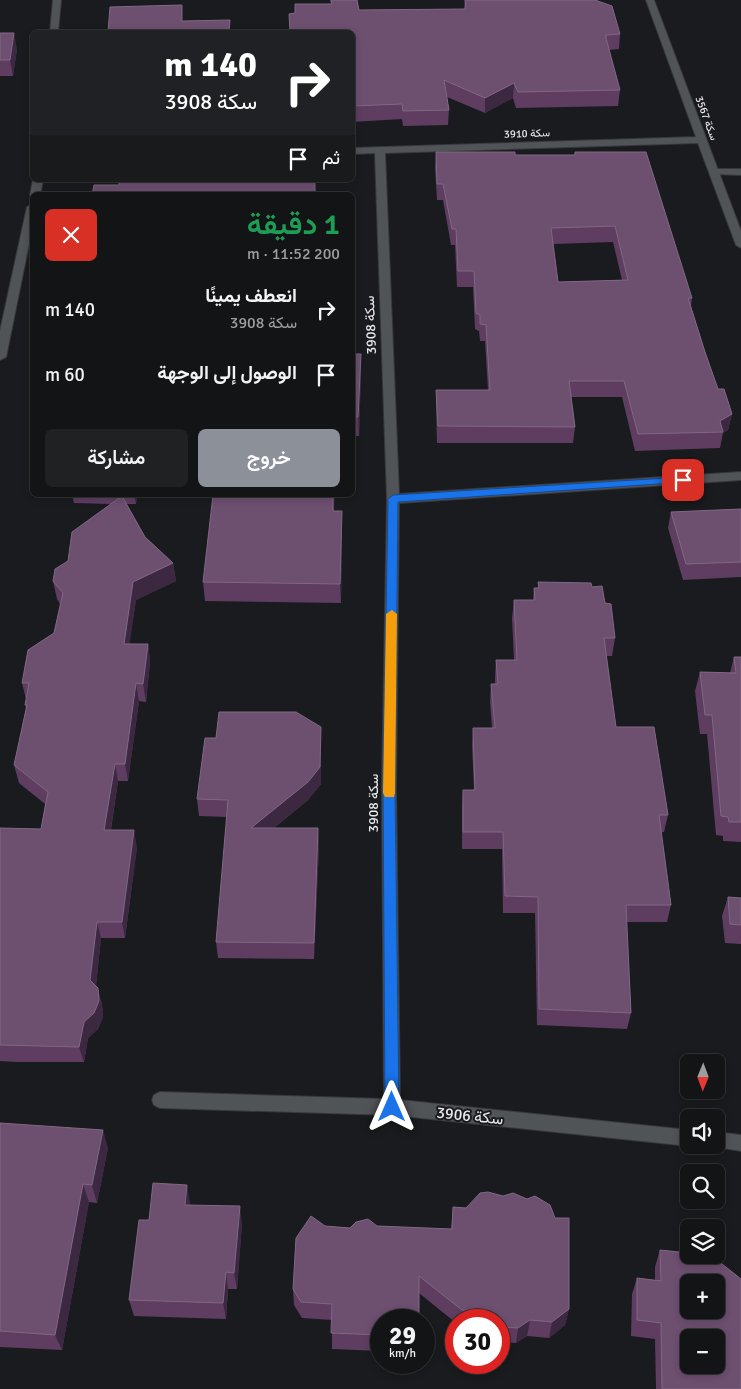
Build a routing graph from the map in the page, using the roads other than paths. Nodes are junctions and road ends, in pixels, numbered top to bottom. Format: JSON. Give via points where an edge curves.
{"nodes":[{"id":1,"x":57,"y":0,"type":"edge"},
{"id":2,"x":650,"y":0,"type":"edge"},
{"id":3,"x":54,"y":30,"type":"edge"},
{"id":4,"x":702,"y":140,"type":"junction"},
{"id":5,"x":355,"y":150,"type":"edge"},
{"id":6,"x":380,"y":150,"type":"junction"},
{"id":7,"x":714,"y":172,"type":"junction"},
{"id":8,"x":741,"y":172,"type":"edge"},
{"id":9,"x":30,"y":216,"type":"edge"},
{"id":10,"x":741,"y":245,"type":"edge"},
{"id":11,"x":0,"y":356,"type":"edge"},
{"id":12,"x":741,"y":476,"type":"edge"},
{"id":13,"x":393,"y":499,"type":"junction"},
{"id":14,"x":160,"y":1100,"type":"dead end"},
{"id":15,"x":392,"y":1107,"type":"junction"},
{"id":16,"x":680,"y":1137,"type":"edge"},
{"id":17,"x":725,"y":1141,"type":"edge"},
{"id":18,"x":741,"y":1143,"type":"edge"}],
"edges":[{"from":1,"to":3,"type":"street"},
{"from":2,"to":4,"type":"street","name":"سكة 3567"},
{"from":4,"to":6,"type":"street","name":"سكة 3910"},
{"from":4,"to":7,"type":"street","name":"سكة 3567"},
{"from":5,"to":6,"type":"street","name":"سكة 3910"},
{"from":6,"to":13,"type":"street","name":"سكة 3908"},
{"from":7,"to":8,"type":"street"},
{"from":7,"to":10,"type":"street","name":"سكة 3567"},
{"from":9,"to":11,"type":"street"},
{"from":12,"to":13,"type":"street"},
{"from":13,"to":15,"type":"street","name":"سكة 3908","via":[[389,788]]},
{"from":14,"to":15,"type":"street","name":"سكة 3906"},
{"from":15,"to":16,"type":"street","name":"سكة 3906"},
{"from":17,"to":18,"type":"street"}]}
